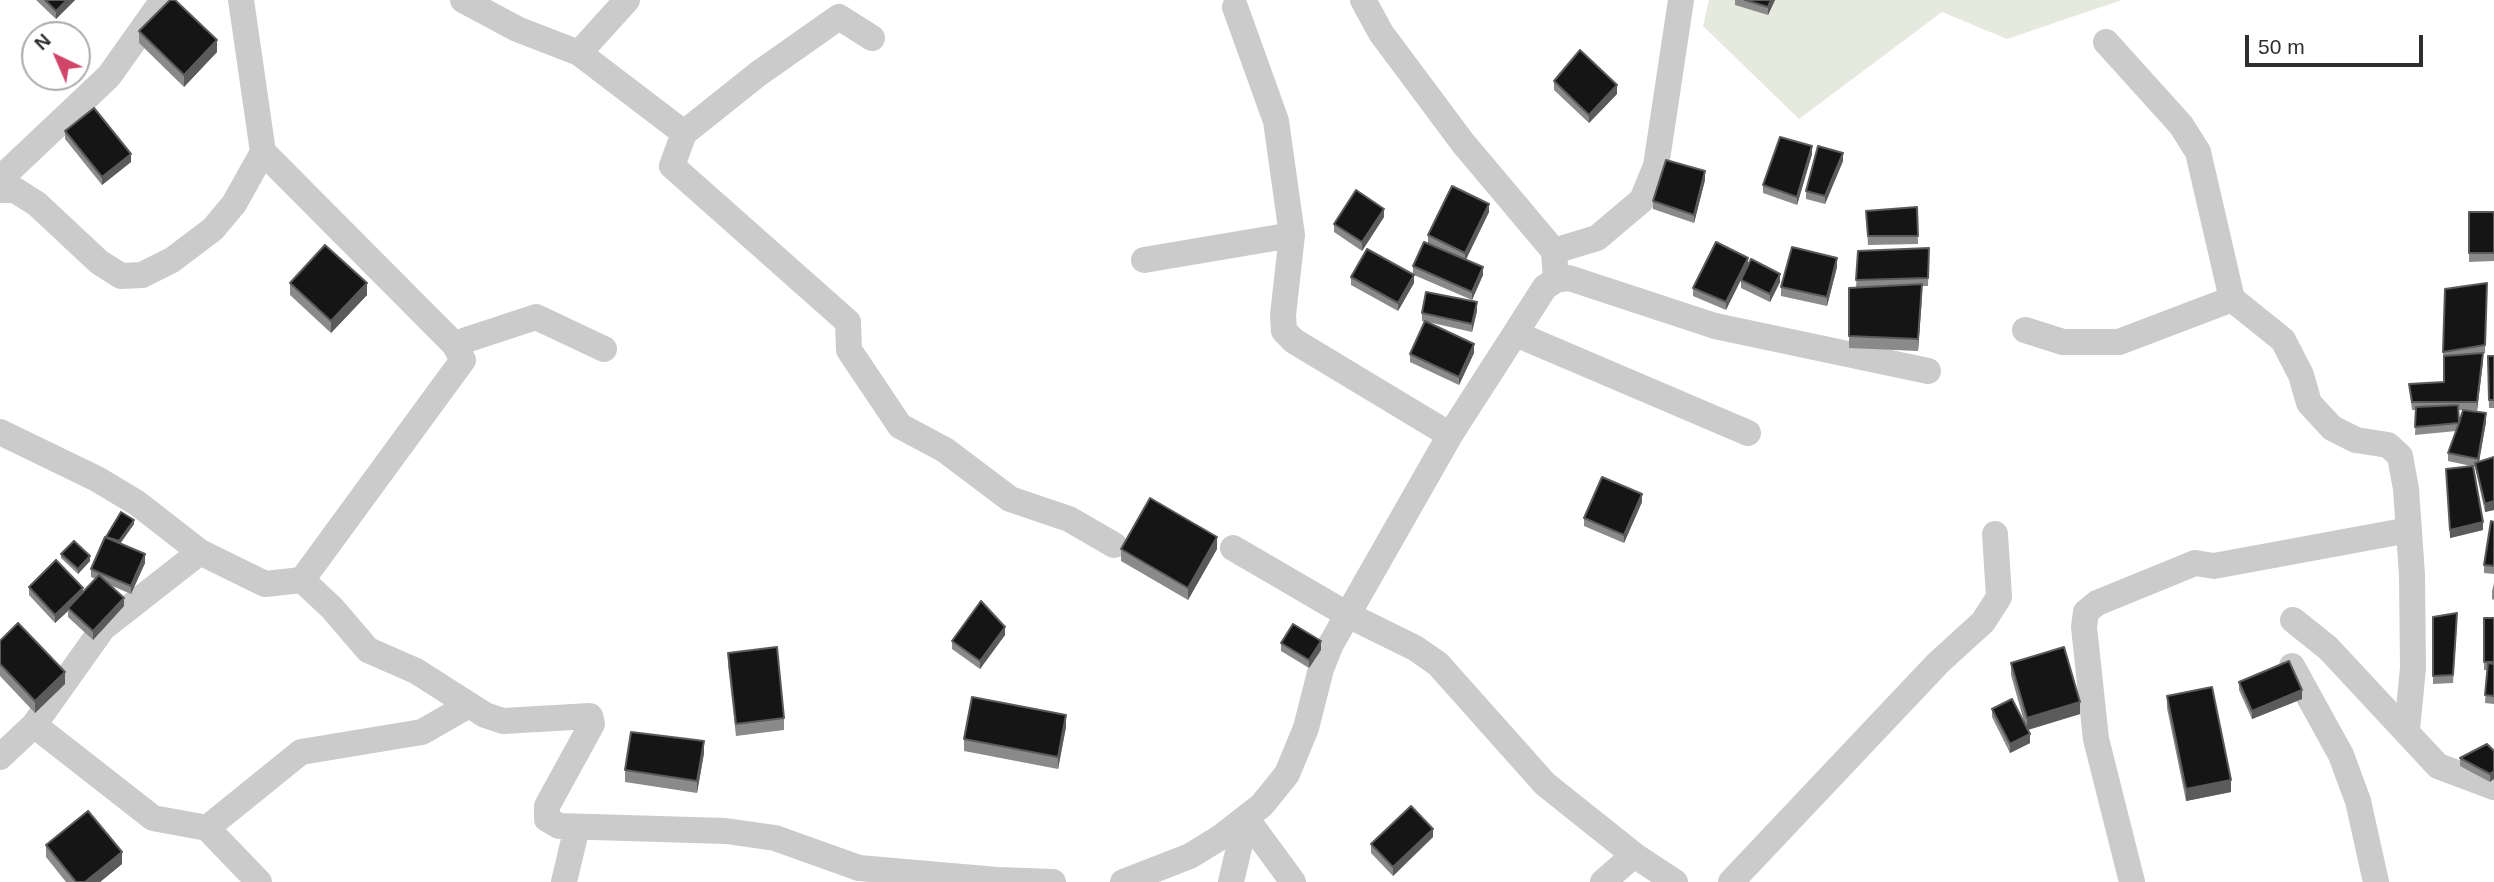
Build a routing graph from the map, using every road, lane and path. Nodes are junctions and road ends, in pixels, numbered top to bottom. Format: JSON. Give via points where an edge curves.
{"nodes":[{"id":1,"x":163,"y":0,"type":"edge"},
{"id":2,"x":241,"y":0,"type":"edge"},
{"id":3,"x":463,"y":0,"type":"edge"},
{"id":4,"x":627,"y":0,"type":"edge"},
{"id":5,"x":1363,"y":0,"type":"edge"},
{"id":6,"x":1681,"y":0,"type":"edge"},
{"id":7,"x":1235,"y":7,"type":"dead end"},
{"id":8,"x":872,"y":38,"type":"dead end"},
{"id":9,"x":2106,"y":42,"type":"dead end"},
{"id":10,"x":579,"y":52,"type":"junction"},
{"id":11,"x":684,"y":133,"type":"junction"},
{"id":12,"x":263,"y":152,"type":"junction"},
{"id":13,"x":0,"y":179,"type":"edge"},
{"id":14,"x":0,"y":190,"type":"edge"},
{"id":15,"x":1292,"y":235,"type":"junction"},
{"id":16,"x":1554,"y":251,"type":"junction"},
{"id":17,"x":1144,"y":260,"type":"dead end"},
{"id":18,"x":1556,"y":280,"type":"junction"},
{"id":19,"x":2232,"y":299,"type":"junction"},
{"id":20,"x":2025,"y":330,"type":"dead end"},
{"id":21,"x":1516,"y":334,"type":"junction"},
{"id":22,"x":454,"y":344,"type":"junction"},
{"id":23,"x":604,"y":349,"type":"dead end"},
{"id":24,"x":1928,"y":371,"type":"dead end"},
{"id":25,"x":0,"y":432,"type":"edge"},
{"id":26,"x":1748,"y":433,"type":"dead end"},
{"id":27,"x":1450,"y":435,"type":"junction"},
{"id":28,"x":2409,"y":530,"type":"junction"},
{"id":29,"x":1995,"y":534,"type":"dead end"},
{"id":30,"x":1114,"y":545,"type":"dead end"},
{"id":31,"x":1233,"y":548,"type":"dead end"},
{"id":32,"x":200,"y":552,"type":"junction"},
{"id":33,"x":302,"y":580,"type":"junction"},
{"id":34,"x":1348,"y":615,"type":"junction"},
{"id":35,"x":2293,"y":620,"type":"dead end"},
{"id":36,"x":2292,"y":666,"type":"edge"},
{"id":37,"x":469,"y":705,"type":"junction"},
{"id":38,"x":34,"y":725,"type":"junction"},
{"id":39,"x":2407,"y":730,"type":"junction"},
{"id":40,"x":0,"y":757,"type":"edge"},
{"id":41,"x":2494,"y":787,"type":"edge"},
{"id":42,"x":1245,"y":818,"type":"junction"},
{"id":43,"x":577,"y":827,"type":"junction"},
{"id":44,"x":207,"y":828,"type":"junction"},
{"id":45,"x":1634,"y":855,"type":"junction"},
{"id":46,"x":260,"y":882,"type":"edge"},
{"id":47,"x":564,"y":882,"type":"edge"},
{"id":48,"x":1053,"y":882,"type":"edge"},
{"id":49,"x":1123,"y":882,"type":"edge"},
{"id":50,"x":1231,"y":882,"type":"edge"},
{"id":51,"x":1293,"y":882,"type":"edge"},
{"id":52,"x":1603,"y":882,"type":"edge"},
{"id":53,"x":1675,"y":882,"type":"edge"},
{"id":54,"x":1731,"y":882,"type":"edge"},
{"id":55,"x":2132,"y":882,"type":"edge"},
{"id":56,"x":2376,"y":882,"type":"edge"}],
"edges":[{"from":1,"to":13,"type":"street","via":[[108,76]]},
{"from":2,"to":12,"type":"street"},
{"from":3,"to":10,"type":"street","via":[[517,29]]},
{"from":4,"to":10,"type":"street"},
{"from":5,"to":16,"type":"street","via":[[1381,33],[1464,143]]},
{"from":6,"to":16,"type":"street","via":[[1656,166],[1642,200],[1597,238]]},
{"from":7,"to":15,"type":"street","via":[[1276,121]]},
{"from":8,"to":11,"type":"street","via":[[839,17]]},
{"from":9,"to":19,"type":"street","via":[[2181,125],[2198,152]]},
{"from":10,"to":11,"type":"street"},
{"from":11,"to":30,"type":"street","via":[[672,166],[848,321],[849,350],[900,426],[945,450],[1010,499],[1069,519]]},
{"from":12,"to":14,"type":"street","via":[[234,204],[213,229],[172,260],[142,275],[121,276],[99,262],[37,204],[15,190]]},
{"from":12,"to":22,"type":"street"},
{"from":15,"to":17,"type":"street"},
{"from":15,"to":27,"type":"street","via":[[1284,331]]},
{"from":16,"to":18,"type":"street"},
{"from":18,"to":21,"type":"street","via":[[1545,287]]},
{"from":18,"to":24,"type":"street","via":[[1569,278],[1715,326]]},
{"from":19,"to":20,"type":"street","via":[[2119,342],[2063,342]]},
{"from":19,"to":28,"type":"street","via":[[2283,340],[2309,403],[2332,428],[2356,440],[2388,445],[2400,456]]},
{"from":21,"to":26,"type":"street"},
{"from":21,"to":27,"type":"street"},
{"from":22,"to":23,"type":"street","via":[[536,317]]},
{"from":22,"to":33,"type":"street","via":[[463,360]]},
{"from":25,"to":32,"type":"street","via":[[97,479]]},
{"from":27,"to":34,"type":"street"},
{"from":28,"to":39,"type":"street","via":[[2413,668]]},
{"from":28,"to":55,"type":"street","via":[[2214,566],[2195,563],[2097,603],[2086,612],[2096,739]]},
{"from":29,"to":54,"type":"street","via":[[2000,597],[1983,622],[1938,663]]},
{"from":31,"to":34,"type":"street"},
{"from":32,"to":33,"type":"street","via":[[265,584]]},
{"from":32,"to":38,"type":"street","via":[[103,628]]},
{"from":33,"to":37,"type":"street","via":[[368,650],[416,671]]},
{"from":34,"to":42,"type":"street","via":[[1321,669],[1306,728],[1287,774]]},
{"from":34,"to":45,"type":"street","via":[[1438,664],[1545,784]]},
{"from":35,"to":39,"type":"street","via":[[2321,641]]},
{"from":36,"to":56,"type":"street","via":[[2341,755],[2358,801]]},
{"from":37,"to":43,"type":"street","via":[[503,721],[590,716],[592,723],[547,806],[547,819],[559,827]]},
{"from":37,"to":44,"type":"street","via":[[422,732],[301,752]]},
{"from":38,"to":40,"type":"street"},
{"from":38,"to":44,"type":"street","via":[[153,818]]},
{"from":39,"to":41,"type":"street","via":[[2438,766]]},
{"from":42,"to":49,"type":"street","via":[[1190,856]]},
{"from":42,"to":50,"type":"street"},
{"from":42,"to":51,"type":"street"},
{"from":43,"to":47,"type":"street"},
{"from":43,"to":48,"type":"street","via":[[726,831],[775,838],[859,868]]},
{"from":44,"to":46,"type":"street"},
{"from":45,"to":52,"type":"street"},
{"from":45,"to":53,"type":"street"}]}
